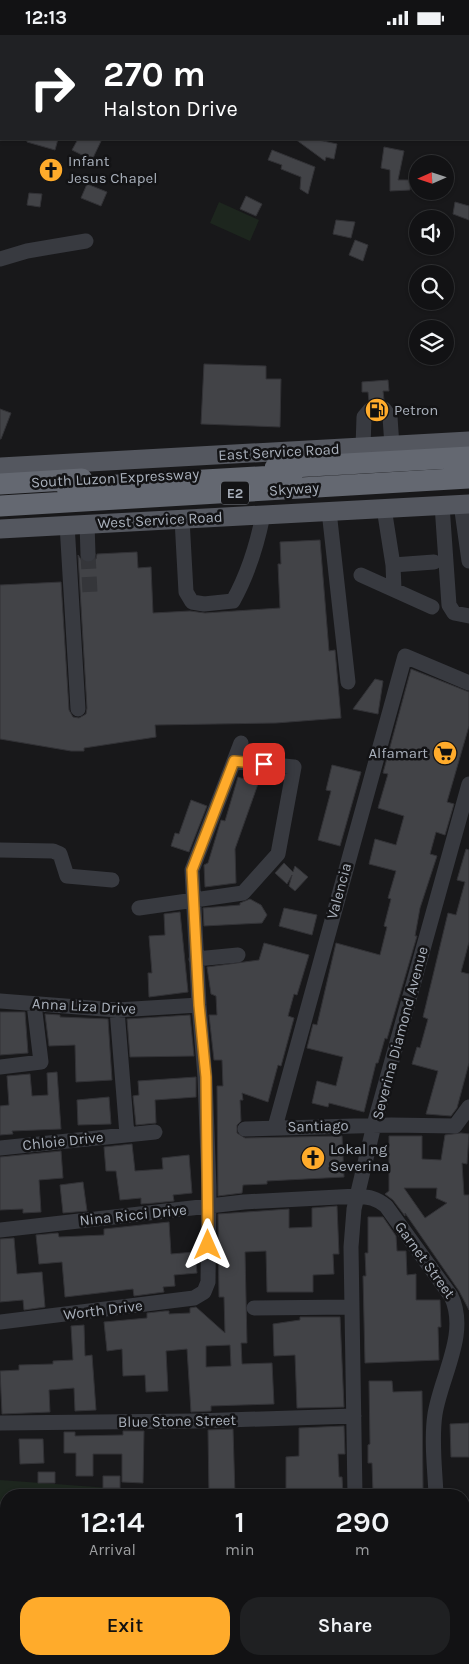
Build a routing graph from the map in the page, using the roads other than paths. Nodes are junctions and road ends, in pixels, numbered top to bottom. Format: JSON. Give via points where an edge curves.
{"nodes":[{"id":1,"x":86,"y":241,"type":"dead end"},
{"id":2,"x":0,"y":259,"type":"edge"},
{"id":3,"x":469,"y":441,"type":"edge"},
{"id":4,"x":392,"y":446,"type":"junction"},
{"id":5,"x":363,"y":447,"type":"junction"},
{"id":6,"x":469,"y":457,"type":"edge"},
{"id":7,"x":469,"y":464,"type":"edge"},
{"id":8,"x":0,"y":467,"type":"edge"},
{"id":9,"x":209,"y":472,"type":"junction"},
{"id":10,"x":469,"y":478,"type":"edge"},
{"id":11,"x":0,"y":484,"type":"edge"},
{"id":12,"x":0,"y":491,"type":"edge"},
{"id":13,"x":466,"y":499,"type":"edge"},
{"id":14,"x":210,"y":504,"type":"junction"},
{"id":15,"x":442,"y":505,"type":"junction"},
{"id":16,"x":0,"y":506,"type":"edge"},
{"id":17,"x":384,"y":508,"type":"junction"},
{"id":18,"x":329,"y":511,"type":"junction"},
{"id":19,"x":0,"y":515,"type":"edge"},
{"id":20,"x":263,"y":515,"type":"junction"},
{"id":21,"x":182,"y":519,"type":"junction"},
{"id":22,"x":87,"y":523,"type":"junction"},
{"id":23,"x":67,"y":524,"type":"junction"},
{"id":24,"x":0,"y":529,"type":"edge"},
{"id":25,"x":88,"y":554,"type":"tunnel mouth"},
{"id":26,"x":469,"y":561,"type":"edge"},
{"id":27,"x":393,"y":565,"type":"junction"},
{"id":28,"x":441,"y":566,"type":"junction"},
{"id":29,"x":469,"y":568,"type":"edge"},
{"id":30,"x":361,"y":575,"type":"dead end"},
{"id":31,"x":394,"y":589,"type":"junction"},
{"id":32,"x":432,"y":607,"type":"dead end"},
{"id":33,"x":469,"y":616,"type":"edge"},
{"id":34,"x":348,"y":682,"type":"dead end"},
{"id":35,"x":469,"y":683,"type":"edge"},
{"id":36,"x":78,"y":709,"type":"dead end"},
{"id":37,"x":241,"y":743,"type":"dead end"},
{"id":38,"x":234,"y":761,"type":"junction"},
{"id":39,"x":469,"y":784,"type":"edge"},
{"id":40,"x":0,"y":850,"type":"edge"},
{"id":41,"x":112,"y":880,"type":"dead end"},
{"id":42,"x":194,"y":900,"type":"junction"},
{"id":43,"x":139,"y":908,"type":"dead end"},
{"id":44,"x":238,"y":955,"type":"dead end"},
{"id":45,"x":196,"y":959,"type":"junction"},
{"id":46,"x":0,"y":1001,"type":"edge"},
{"id":47,"x":34,"y":1004,"type":"junction"},
{"id":48,"x":199,"y":1005,"type":"junction"},
{"id":49,"x":117,"y":1011,"type":"junction"},
{"id":50,"x":0,"y":1067,"type":"edge"},
{"id":51,"x":469,"y":1107,"type":"edge"},
{"id":52,"x":374,"y":1125,"type":"junction"},
{"id":53,"x":275,"y":1127,"type":"junction"},
{"id":54,"x":245,"y":1129,"type":"dead end"},
{"id":55,"x":155,"y":1132,"type":"dead end"},
{"id":56,"x":127,"y":1135,"type":"junction"},
{"id":57,"x":0,"y":1148,"type":"edge"},
{"id":58,"x":356,"y":1197,"type":"junction"},
{"id":59,"x":208,"y":1207,"type":"junction"},
{"id":60,"x":0,"y":1230,"type":"edge"},
{"id":61,"x":352,"y":1307,"type":"junction"},
{"id":62,"x":254,"y":1308,"type":"dead end"},
{"id":63,"x":0,"y":1322,"type":"edge"},
{"id":64,"x":354,"y":1416,"type":"junction"},
{"id":65,"x":0,"y":1423,"type":"edge"},
{"id":66,"x":355,"y":1489,"type":"edge"},
{"id":67,"x":436,"y":1489,"type":"edge"}],
"edges":[{"from":1,"to":2,"type":"street"},
{"from":3,"to":4,"type":"main road","name":"East Service Road"},
{"from":4,"to":5,"type":"main road","name":"East Service Road"},
{"from":4,"to":5,"type":"street","via":[[390,417],[377,410],[364,417]]},
{"from":5,"to":8,"type":"main road","name":"East Service Road"},
{"from":6,"to":9,"type":"highway","name":"South Luzon Expressway","number":"E2"},
{"from":7,"to":12,"type":"highway","name":"Skyway","number":"E2"},
{"from":9,"to":11,"type":"highway","name":"South Luzon Expressway","number":"E2"},
{"from":9,"to":14,"type":"street"},
{"from":10,"to":16,"type":"highway","name":"Skyway","number":"E2"},
{"from":13,"to":14,"type":"highway","name":"South Luzon Expressway","number":"E2"},
{"from":13,"to":15,"type":"main road","name":"West Service Road"},
{"from":13,"to":26,"type":"street"},
{"from":14,"to":19,"type":"highway","name":"South Luzon Expressway","number":"E2"},
{"from":15,"to":17,"type":"main road","name":"West Service Road"},
{"from":15,"to":28,"type":"street"},
{"from":17,"to":18,"type":"main road","name":"West Service Road"},
{"from":17,"to":27,"type":"street"},
{"from":18,"to":20,"type":"main road","name":"West Service Road"},
{"from":18,"to":34,"type":"street"},
{"from":20,"to":21,"type":"main road","name":"West Service Road"},
{"from":20,"to":21,"type":"street","via":[[244,582],[233,601],[204,604],[192,602],[186,592]]},
{"from":21,"to":22,"type":"main road","name":"West Service Road"},
{"from":22,"to":23,"type":"main road","name":"West Service Road"},
{"from":22,"to":25,"type":"street"},
{"from":23,"to":24,"type":"main road","name":"West Service Road"},
{"from":23,"to":36,"type":"street"},
{"from":27,"to":28,"type":"street"},
{"from":27,"to":31,"type":"street"},
{"from":28,"to":29,"type":"street"},
{"from":28,"to":33,"type":"street","via":[[449,605],[454,613]]},
{"from":30,"to":31,"type":"street"},
{"from":31,"to":32,"type":"street"},
{"from":35,"to":53,"type":"street","name":"Valencia","via":[[405,656]]},
{"from":37,"to":38,"type":"street"},
{"from":38,"to":42,"type":"street","via":[[192,870]]},
{"from":38,"to":42,"type":"street","via":[[294,767],[281,846],[278,854],[243,893]]},
{"from":39,"to":52,"type":"street","name":"Severina Diamond Avenue"},
{"from":40,"to":41,"type":"street","via":[[53,851],[60,854],[67,876]]},
{"from":42,"to":43,"type":"street"},
{"from":42,"to":45,"type":"street"},
{"from":44,"to":45,"type":"street"},
{"from":45,"to":48,"type":"street"},
{"from":46,"to":47,"type":"street","name":"Anna Liza Drive"},
{"from":47,"to":49,"type":"street","name":"Anna Liza Drive"},
{"from":47,"to":50,"type":"street","via":[[41,1062]]},
{"from":48,"to":49,"type":"street","name":"Anna Liza Drive"},
{"from":48,"to":59,"type":"street","via":[[206,1077]]},
{"from":49,"to":56,"type":"street"},
{"from":51,"to":52,"type":"street","name":"Santiago","via":[[455,1126]]},
{"from":52,"to":53,"type":"street","name":"Santiago"},
{"from":52,"to":58,"type":"street","name":"Severina Diamond Avenue"},
{"from":53,"to":54,"type":"street","name":"Santiago"},
{"from":55,"to":56,"type":"street","name":"Chloie Drive"},
{"from":56,"to":57,"type":"street","name":"Chloie Drive"},
{"from":58,"to":59,"type":"street","name":"Nina Ricci Drive","via":[[244,1202]]},
{"from":58,"to":61,"type":"street","name":"Severina Diamond Avenue","via":[[351,1247]]},
{"from":58,"to":67,"type":"street","name":"Garnet Street","via":[[371,1197],[386,1206],[458,1307],[456,1337],[435,1413]]},
{"from":59,"to":60,"type":"street","name":"Nina Ricci Drive"},
{"from":59,"to":63,"type":"street","name":"Worth Drive","via":[[208,1283],[204,1292],[194,1298]]},
{"from":61,"to":62,"type":"street"},
{"from":61,"to":64,"type":"street","name":"Severina Diamond Avenue"},
{"from":64,"to":65,"type":"street","name":"Blue Stone Street"},
{"from":64,"to":66,"type":"street","name":"Severina Diamond Avenue"}]}
